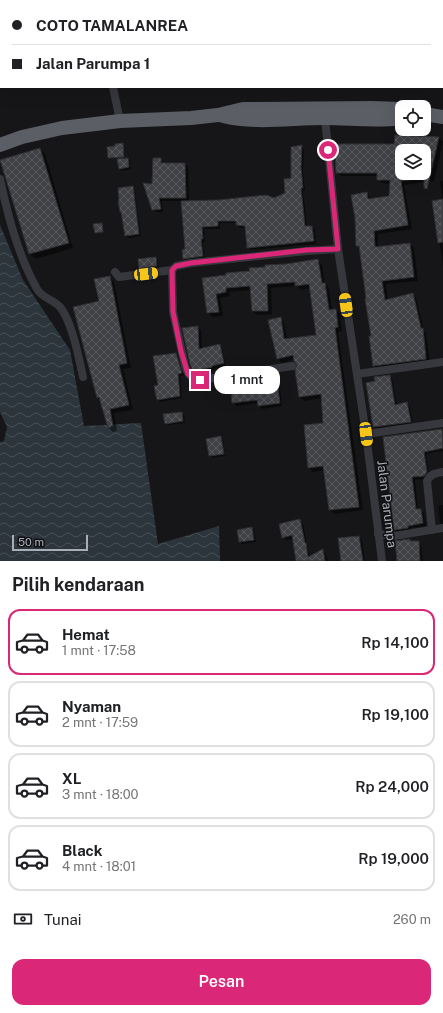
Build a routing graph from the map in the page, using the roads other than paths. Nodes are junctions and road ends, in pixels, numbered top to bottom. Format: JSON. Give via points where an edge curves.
{"nodes":[{"id":1,"x":113,"y":88,"type":"edge"},
{"id":2,"x":395,"y":110,"type":"edge"},
{"id":3,"x":218,"y":115,"type":"junction"},
{"id":4,"x":431,"y":115,"type":"edge"},
{"id":5,"x":443,"y":117,"type":"edge"},
{"id":6,"x":325,"y":118,"type":"junction"},
{"id":7,"x":395,"y":118,"type":"edge"},
{"id":8,"x":120,"y":121,"type":"junction"},
{"id":9,"x":0,"y":145,"type":"edge"},
{"id":10,"x":0,"y":179,"type":"edge"},
{"id":11,"x":338,"y":249,"type":"junction"},
{"id":12,"x":172,"y":270,"type":"junction"},
{"id":13,"x":115,"y":272,"type":"dead end"},
{"id":14,"x":443,"y":362,"type":"edge"},
{"id":15,"x":292,"y":366,"type":"dead end"},
{"id":16,"x":357,"y":374,"type":"junction"},
{"id":17,"x":84,"y":377,"type":"dead end"},
{"id":18,"x":443,"y":423,"type":"edge"},
{"id":19,"x":366,"y":434,"type":"junction"},
{"id":20,"x":443,"y":472,"type":"edge"},
{"id":21,"x":443,"y":528,"type":"edge"},
{"id":22,"x":432,"y":530,"type":"junction"},
{"id":23,"x":378,"y":534,"type":"junction"},
{"id":24,"x":382,"y":561,"type":"edge"}],
"edges":[{"from":1,"to":8,"type":"street"},
{"from":2,"to":3,"type":"highway","via":[[243,109]]},
{"from":3,"to":6,"type":"highway","via":[[244,120]]},
{"from":3,"to":8,"type":"highway"},
{"from":4,"to":5,"type":"highway"},
{"from":6,"to":7,"type":"highway"},
{"from":6,"to":11,"type":"street","name":"Jalan Parumpa"},
{"from":8,"to":9,"type":"highway","via":[[62,128]]},
{"from":10,"to":17,"type":"street","via":[[8,215],[23,258],[41,294],[56,303],[64,313]]},
{"from":11,"to":12,"type":"street","via":[[191,263],[176,266]]},
{"from":11,"to":16,"type":"street","name":"Jalan Parumpa"},
{"from":12,"to":13,"type":"street","via":[[119,277]]},
{"from":12,"to":15,"type":"street","via":[[173,312],[188,374],[200,380]]},
{"from":14,"to":16,"type":"street"},
{"from":16,"to":19,"type":"street","name":"Jalan Parumpa"},
{"from":18,"to":19,"type":"street"},
{"from":19,"to":23,"type":"street","name":"Jalan Parumpa"},
{"from":20,"to":22,"type":"street","via":[[429,476],[427,481]]},
{"from":21,"to":22,"type":"street"},
{"from":22,"to":23,"type":"street","via":[[394,536]]},
{"from":23,"to":24,"type":"street","name":"Jalan Parumpa"}]}
